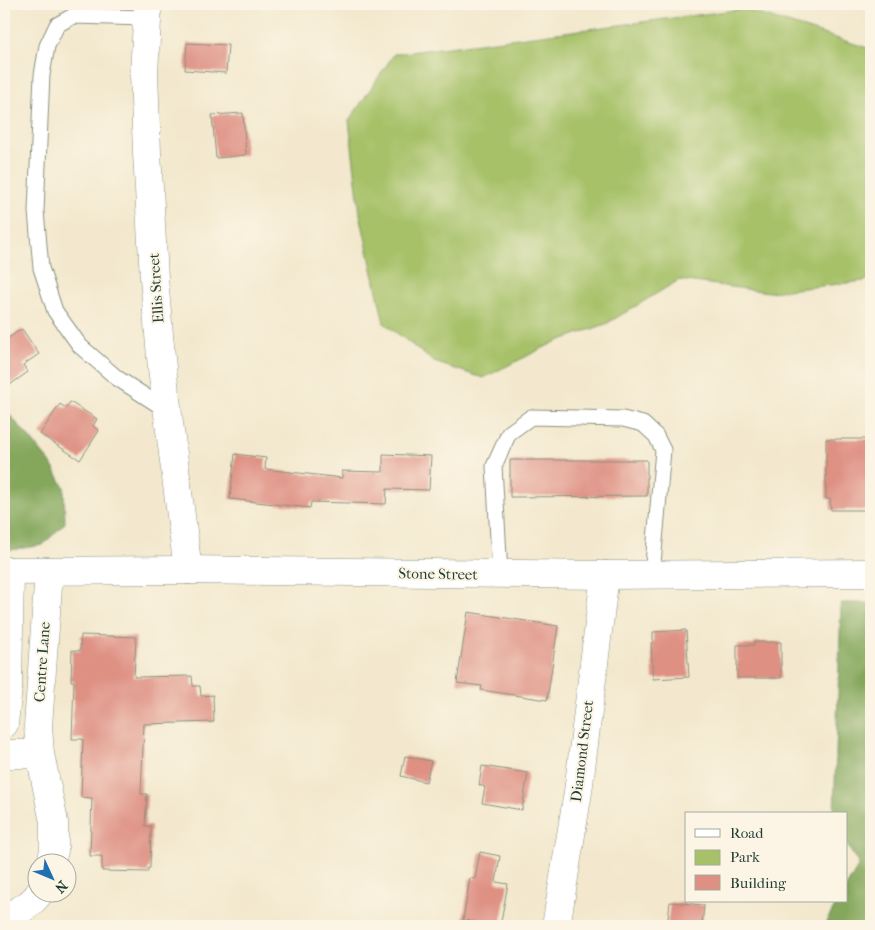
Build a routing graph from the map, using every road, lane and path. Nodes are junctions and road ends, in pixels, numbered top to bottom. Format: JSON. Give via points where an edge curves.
{"nodes":[{"id":1,"x":147,"y":11,"type":"edge"},
{"id":2,"x":168,"y":411,"type":"junction"},
{"id":3,"x":188,"y":570,"type":"junction"},
{"id":4,"x":7,"y":571,"type":"edge"},
{"id":5,"x":49,"y":571,"type":"junction"},
{"id":6,"x":871,"y":573,"type":"edge"},
{"id":7,"x":500,"y":575,"type":"junction"},
{"id":8,"x":652,"y":575,"type":"junction"},
{"id":9,"x":605,"y":576,"type":"junction"},
{"id":10,"x":4,"y":724,"type":"edge"},
{"id":11,"x":4,"y":754,"type":"edge"},
{"id":12,"x":40,"y":754,"type":"junction"},
{"id":13,"x":54,"y":852,"type":"edge"},
{"id":14,"x":31,"y":902,"type":"edge"},
{"id":15,"x":4,"y":918,"type":"edge"},
{"id":16,"x":556,"y":926,"type":"edge"}],
"edges":[{"from":1,"to":2,"type":"street","name":"Ellis Street","via":[[144,73],[146,153],[161,360]]},
{"from":1,"to":2,"type":"lane","via":[[73,16],[57,25],[47,46],[42,75],[36,211],[41,268],[54,310],[80,346],[118,378]]},
{"from":2,"to":3,"type":"street","name":"Ellis Street"},
{"from":3,"to":5,"type":"street","name":"Stone Street"},
{"from":3,"to":7,"type":"street","name":"Stone Street"},
{"from":4,"to":5,"type":"street","name":"Stone Street"},
{"from":4,"to":10,"type":"street","via":[[8,687]]},
{"from":5,"to":12,"type":"street","name":"Centre Lane","via":[[38,726]]},
{"from":6,"to":8,"type":"street","name":"Stone Street"},
{"from":7,"to":8,"type":"lane","via":[[494,466],[509,433],[531,417],[623,419],[643,424],[656,436],[663,450]]},
{"from":7,"to":9,"type":"street","name":"Stone Street"},
{"from":8,"to":9,"type":"street","name":"Stone Street"},
{"from":9,"to":16,"type":"street","name":"Diamond Street","via":[[576,802]]},
{"from":11,"to":12,"type":"street"},
{"from":12,"to":13,"type":"street","name":"Centre Lane","via":[[54,822]]},
{"from":14,"to":15,"type":"street"}]}
